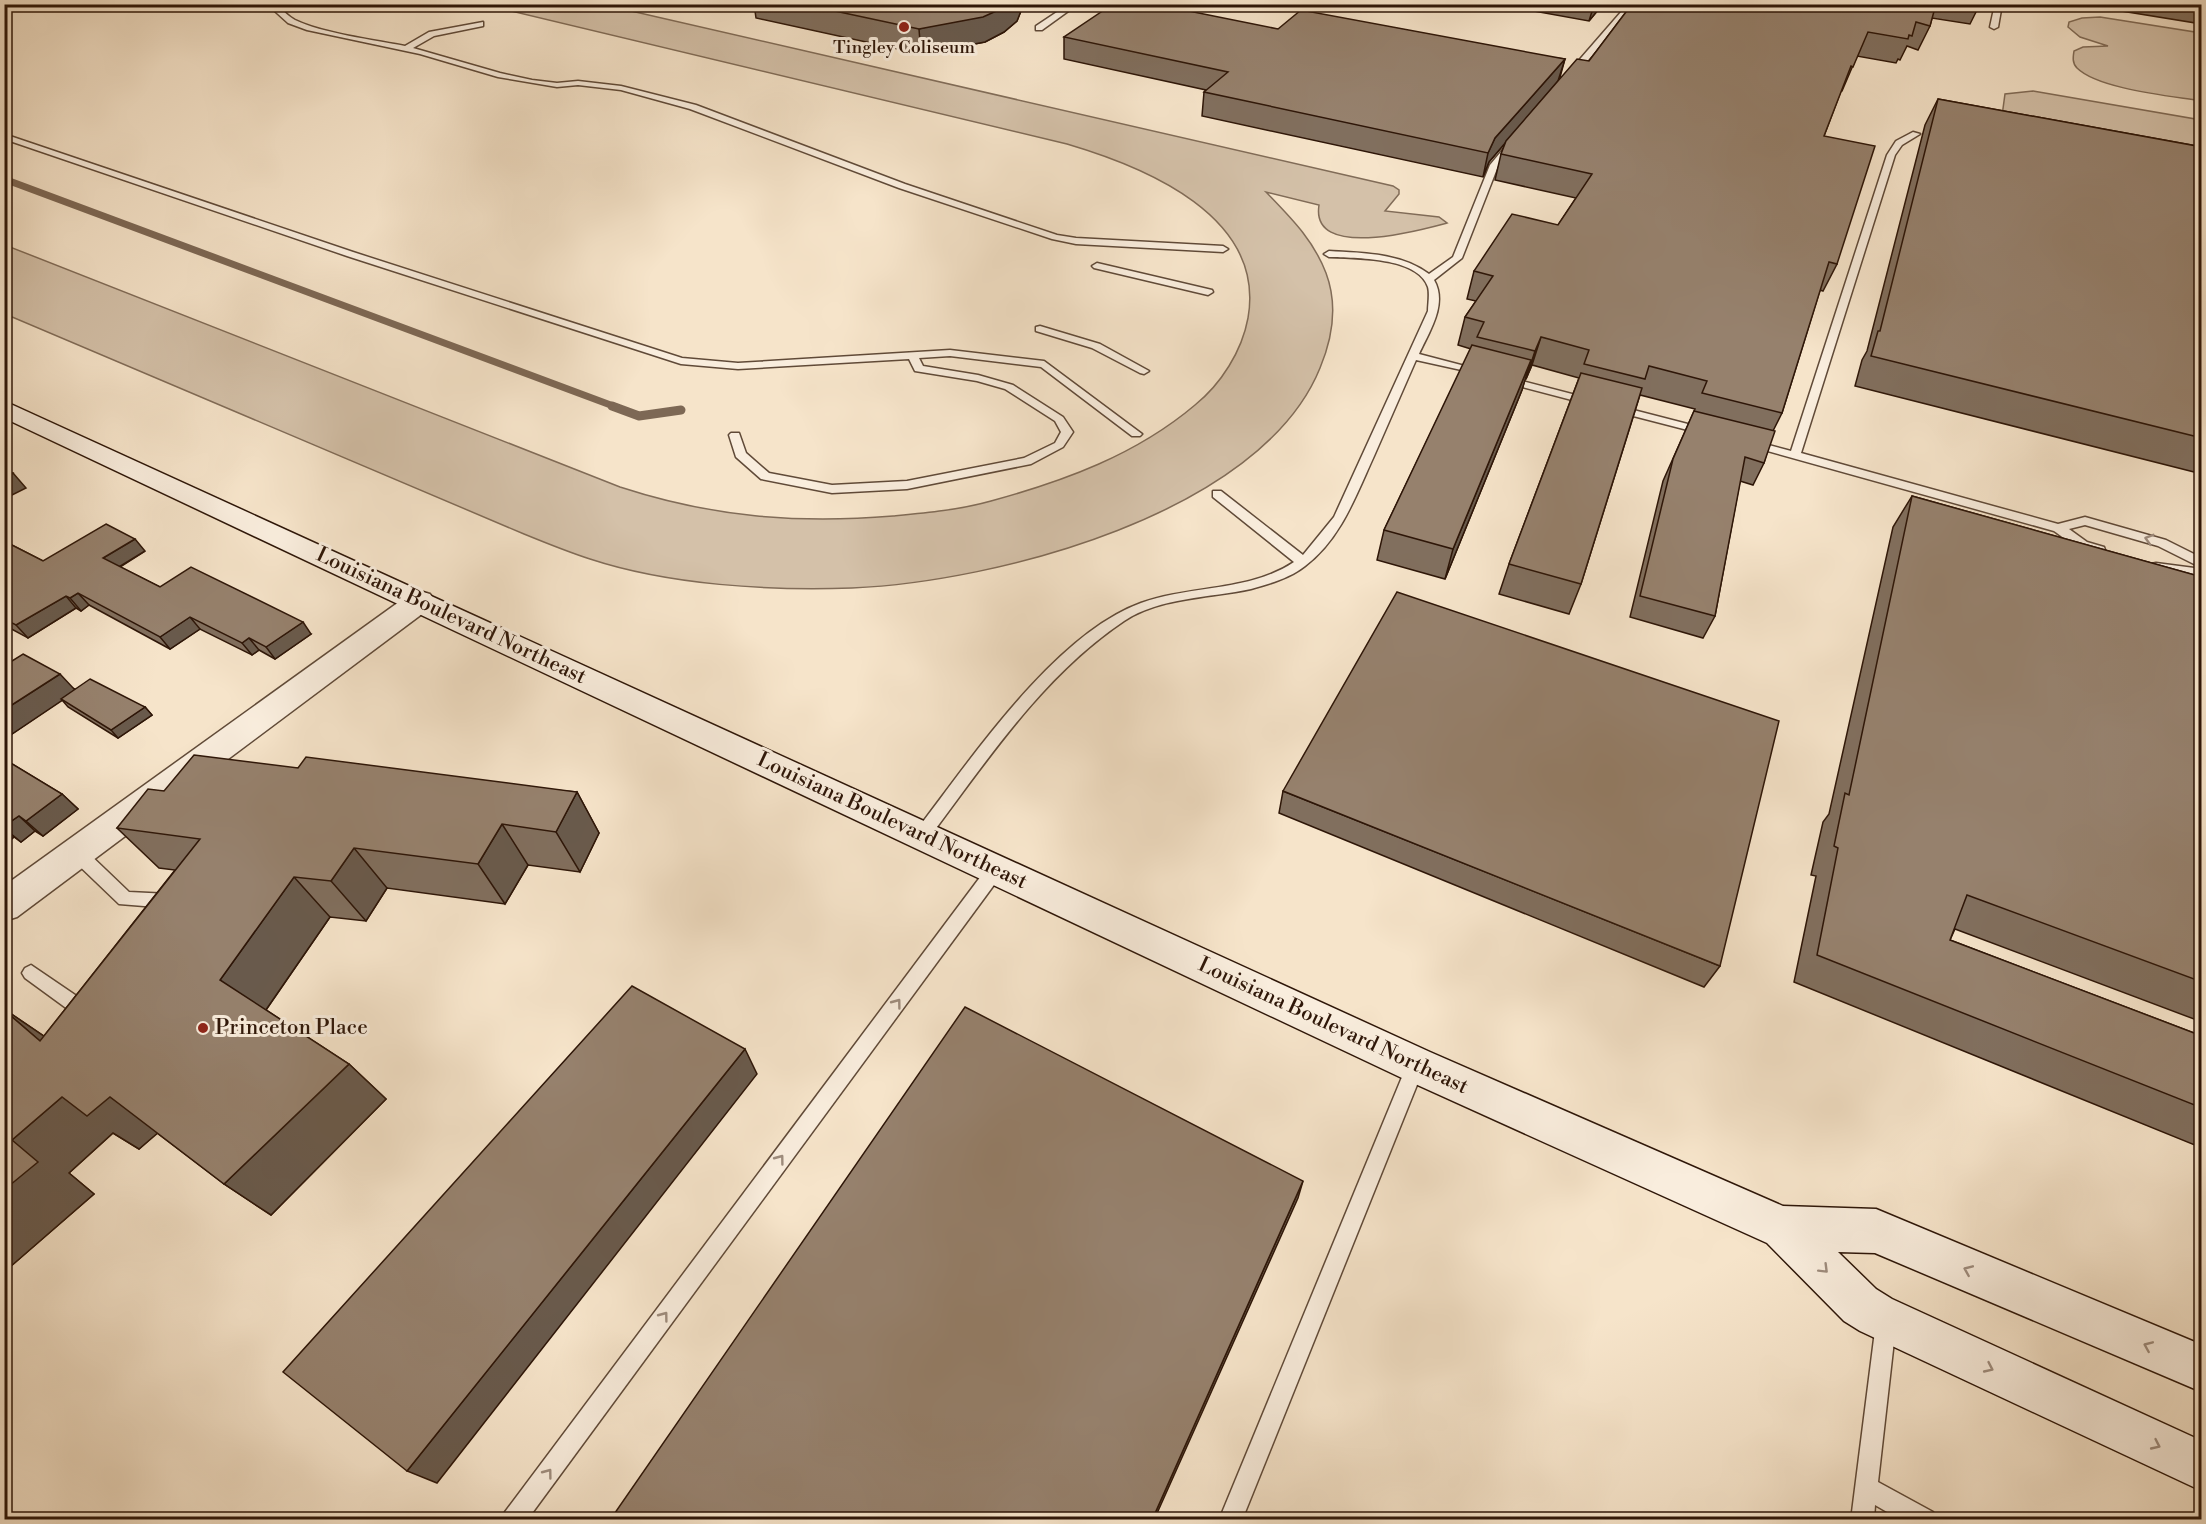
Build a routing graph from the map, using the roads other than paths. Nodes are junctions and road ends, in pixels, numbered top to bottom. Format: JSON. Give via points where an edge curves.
{"nodes":[{"id":1,"x":270,"y":4,"type":"edge"},
{"id":2,"x":1075,"y":4,"type":"edge"},
{"id":3,"x":1632,"y":4,"type":"edge"},
{"id":4,"x":1999,"y":4,"type":"edge"},
{"id":5,"x":480,"y":24,"type":"dead end"},
{"id":6,"x":1994,"y":27,"type":"dead end"},
{"id":7,"x":1039,"y":28,"type":"dead end"},
{"id":8,"x":406,"y":49,"type":"junction"},
{"id":9,"x":1565,"y":82,"type":"edge"},
{"id":10,"x":1523,"y":132,"type":"edge"},
{"id":11,"x":1916,"y":134,"type":"dead end"},
{"id":12,"x":4,"y":136,"type":"edge"},
{"id":13,"x":1223,"y":249,"type":"dead end"},
{"id":14,"x":1329,"y":254,"type":"dead end"},
{"id":15,"x":1097,"y":266,"type":"dead end"},
{"id":16,"x":1429,"y":279,"type":"junction"},
{"id":17,"x":1208,"y":292,"type":"dead end"},
{"id":18,"x":1040,"y":329,"type":"dead end"},
{"id":19,"x":913,"y":356,"type":"junction"},
{"id":20,"x":1413,"y":356,"type":"junction"},
{"id":21,"x":1144,"y":371,"type":"dead end"},
{"id":22,"x":4,"y":408,"type":"edge"},
{"id":23,"x":1136,"y":434,"type":"dead end"},
{"id":24,"x":1716,"y":434,"type":"edge"},
{"id":25,"x":735,"y":435,"type":"dead end"},
{"id":26,"x":1738,"y":440,"type":"edge"},
{"id":27,"x":1795,"y":455,"type":"junction"},
{"id":28,"x":1217,"y":494,"type":"dead end"},
{"id":29,"x":2058,"y":528,"type":"junction"},
{"id":30,"x":2115,"y":554,"type":"edge"},
{"id":31,"x":1302,"y":561,"type":"junction"},
{"id":32,"x":2147,"y":564,"type":"edge"},
{"id":33,"x":2202,"y":564,"type":"edge"},
{"id":34,"x":2202,"y":573,"type":"edge"},
{"id":35,"x":420,"y":601,"type":"junction"},
{"id":36,"x":922,"y":835,"type":"junction"},
{"id":37,"x":77,"y":853,"type":"junction"},
{"id":38,"x":996,"y":869,"type":"junction"},
{"id":39,"x":4,"y":906,"type":"edge"},
{"id":40,"x":171,"y":921,"type":"edge"},
{"id":41,"x":31,"y":972,"type":"dead end"},
{"id":42,"x":104,"y":1003,"type":"edge"},
{"id":43,"x":1416,"y":1065,"type":"junction"},
{"id":44,"x":1782,"y":1228,"type":"junction"},
{"id":45,"x":1887,"y":1320,"type":"junction"},
{"id":46,"x":2202,"y":1369,"type":"edge"},
{"id":47,"x":2202,"y":1467,"type":"edge"},
{"id":48,"x":1866,"y":1488,"type":"junction"},
{"id":49,"x":513,"y":1520,"type":"edge"},
{"id":50,"x":1230,"y":1520,"type":"edge"},
{"id":51,"x":1862,"y":1520,"type":"edge"},
{"id":52,"x":1925,"y":1520,"type":"edge"}],
"edges":[{"from":1,"to":8,"type":"lane","via":[[291,21],[310,28]]},
{"from":2,"to":7,"type":"lane"},
{"from":3,"to":9,"type":"lane"},
{"from":4,"to":6,"type":"lane"},
{"from":5,"to":8,"type":"lane","via":[[432,34]]},
{"from":8,"to":13,"type":"lane","via":[[532,82],[621,88],[693,107],[928,196],[1055,237]]},
{"from":10,"to":16,"type":"lane","via":[[1494,165],[1456,258]]},
{"from":11,"to":27,"type":"lane","via":[[1899,142],[1892,155]]},
{"from":12,"to":19,"type":"lane","via":[[584,332],[681,361],[738,366]]},
{"from":14,"to":16,"type":"lane","via":[[1403,263]]},
{"from":15,"to":17,"type":"lane"},
{"from":16,"to":20,"type":"lane","via":[[1434,290],[1432,311]]},
{"from":18,"to":21,"type":"lane","via":[[1096,346]]},
{"from":19,"to":23,"type":"lane","via":[[950,353],[1044,364]]},
{"from":19,"to":25,"type":"lane","via":[[919,369],[1009,387],[1059,419],[1067,432],[1059,445],[1027,461],[907,485],[832,489],[765,476],[740,454]]},
{"from":20,"to":24,"type":"lane"},
{"from":20,"to":31,"type":"lane","via":[[1340,518]]},
{"from":22,"to":35,"type":"main road","name":"Louisiana Boulevard Northeast"},
{"from":26,"to":27,"type":"lane"},
{"from":27,"to":29,"type":"lane"},
{"from":28,"to":31,"type":"lane"},
{"from":29,"to":30,"type":"lane","via":[[2083,545]]},
{"from":33,"to":29,"type":"lane","one_way":true,"via":[[2162,543],[2085,521]]},
{"from":31,"to":36,"type":"lane","via":[[1256,585],[1170,599],[1127,613],[1054,672],[998,736]]},
{"from":32,"to":34,"type":"lane"},
{"from":35,"to":36,"type":"main road","name":"Louisiana Boulevard Northeast"},
{"from":35,"to":37,"type":"main road"},
{"from":36,"to":38,"type":"main road","name":"Louisiana Boulevard Northeast"},
{"from":37,"to":39,"type":"main road"},
{"from":37,"to":40,"type":"lane","via":[[125,899],[184,902]]},
{"from":38,"to":43,"type":"main road","name":"Louisiana Boulevard Northeast"},
{"from":49,"to":38,"type":"lane","one_way":true},
{"from":41,"to":42,"type":"lane","via":[[79,1007]]},
{"from":43,"to":44,"type":"main road","name":"Louisiana Boulevard Northeast"},
{"from":43,"to":50,"type":"lane"},
{"from":44,"to":45,"type":"main road","name":"Louisiana Boulevard Northeast","one_way":true,"via":[[1860,1305]]},
{"from":46,"to":44,"type":"main road","name":"Louisiana Boulevard Northeast","one_way":true,"via":[[1876,1231]]},
{"from":45,"to":47,"type":"main road","name":"Louisiana Boulevard Northeast","one_way":true},
{"from":45,"to":48,"type":"lane"},
{"from":48,"to":51,"type":"lane"},
{"from":48,"to":52,"type":"lane"}]}
